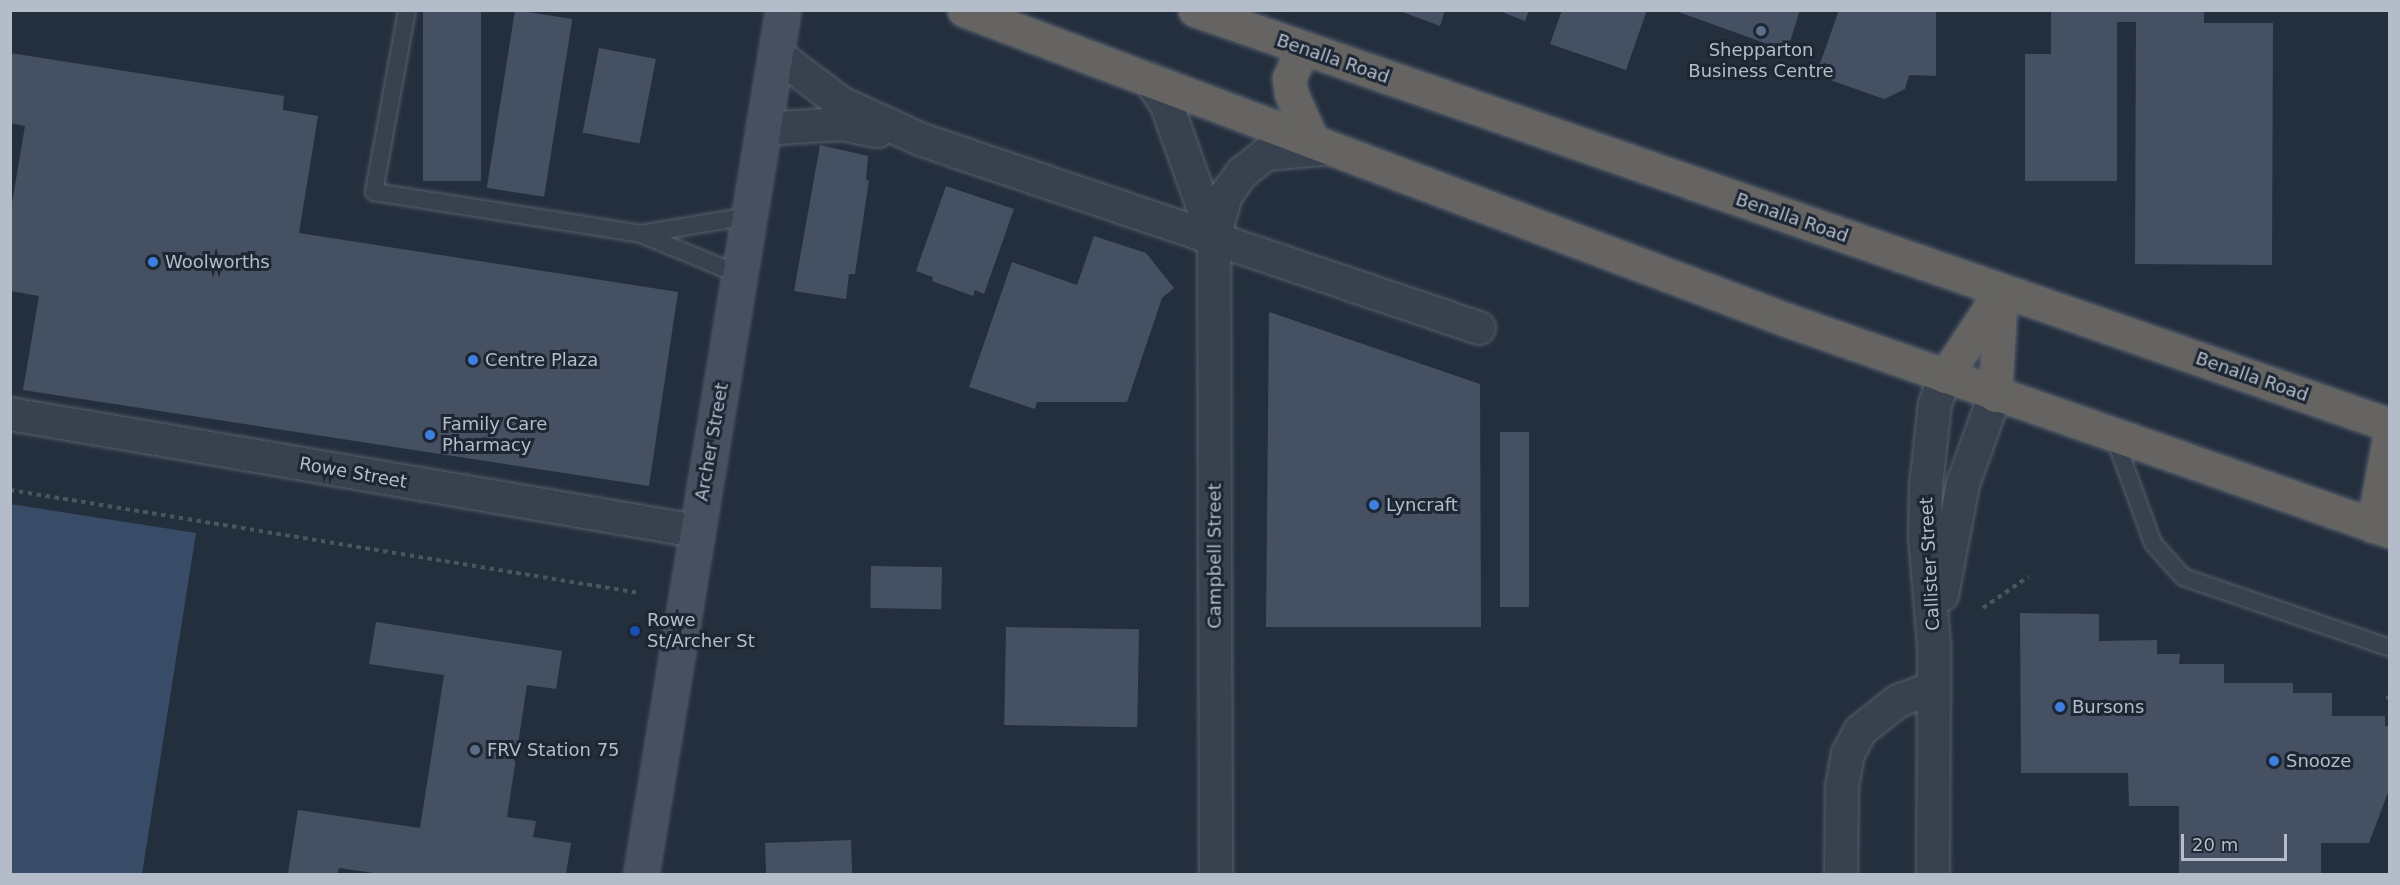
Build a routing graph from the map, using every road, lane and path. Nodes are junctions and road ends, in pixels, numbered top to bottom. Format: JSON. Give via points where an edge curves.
{"nodes":[{"id":1,"x":407,"y":10,"type":"edge"},
{"id":2,"x":783,"y":10,"type":"edge"},
{"id":3,"x":964,"y":10,"type":"edge"},
{"id":4,"x":1196,"y":10,"type":"edge"},
{"id":5,"x":1310,"y":51,"type":"junction"},
{"id":6,"x":776,"y":54,"type":"junction"},
{"id":7,"x":1149,"y":79,"type":"junction"},
{"id":8,"x":764,"y":129,"type":"junction"},
{"id":9,"x":922,"y":140,"type":"junction"},
{"id":10,"x":1323,"y":144,"type":"junction"},
{"id":11,"x":749,"y":216,"type":"junction"},
{"id":12,"x":640,"y":234,"type":"junction"},
{"id":13,"x":1214,"y":238,"type":"junction"},
{"id":14,"x":740,"y":275,"type":"junction"},
{"id":15,"x":2001,"y":291,"type":"junction"},
{"id":16,"x":1479,"y":328,"type":"dead end"},
{"id":17,"x":1945,"y":376,"type":"junction"},
{"id":18,"x":1995,"y":395,"type":"junction"},
{"id":19,"x":10,"y":414,"type":"edge"},
{"id":20,"x":2390,"y":425,"type":"edge"},
{"id":21,"x":2390,"y":434,"type":"edge"},
{"id":22,"x":2114,"y":436,"type":"junction"},
{"id":23,"x":10,"y":490,"type":"edge"},
{"id":24,"x":2384,"y":519,"type":"edge"},
{"id":25,"x":696,"y":531,"type":"junction"},
{"id":26,"x":2028,"y":577,"type":"dead end"},
{"id":27,"x":640,"y":593,"type":"dead end"},
{"id":28,"x":1983,"y":608,"type":"dead end"},
{"id":29,"x":1934,"y":646,"type":"junction"},
{"id":30,"x":2390,"y":648,"type":"edge"},
{"id":31,"x":1934,"y":688,"type":"junction"},
{"id":32,"x":642,"y":874,"type":"edge"},
{"id":33,"x":1216,"y":874,"type":"edge"},
{"id":34,"x":1841,"y":874,"type":"edge"},
{"id":35,"x":1933,"y":874,"type":"edge"}],
"edges":[{"from":1,"to":12,"type":"lane","via":[[374,192]]},
{"from":2,"to":6,"type":"main road","name":"Archer Street"},
{"from":3,"to":7,"type":"highway"},
{"from":4,"to":5,"type":"highway","name":"Benalla Road"},
{"from":5,"to":10,"type":"highway","via":[[1299,56],[1289,78],[1291,93]]},
{"from":5,"to":15,"type":"highway","name":"Benalla Road"},
{"from":6,"to":8,"type":"main road","name":"Archer Street"},
{"from":6,"to":9,"type":"street","via":[[841,103]]},
{"from":7,"to":10,"type":"highway"},
{"from":7,"to":13,"type":"street","via":[[1166,103]]},
{"from":8,"to":9,"type":"street","via":[[843,124]]},
{"from":8,"to":11,"type":"main road","name":"Archer Street"},
{"from":9,"to":13,"type":"street"},
{"from":10,"to":13,"type":"street","via":[[1266,154],[1242,173],[1226,195]]},
{"from":10,"to":17,"type":"highway","via":[[1664,275]]},
{"from":11,"to":12,"type":"lane"},
{"from":11,"to":14,"type":"main road","name":"Archer Street"},
{"from":12,"to":14,"type":"lane"},
{"from":13,"to":16,"type":"street"},
{"from":13,"to":33,"type":"street","name":"Campbell Street"},
{"from":14,"to":25,"type":"main road","name":"Archer Street"},
{"from":15,"to":17,"type":"highway"},
{"from":15,"to":18,"type":"highway"},
{"from":15,"to":20,"type":"highway","name":"Benalla Road"},
{"from":17,"to":18,"type":"highway"},
{"from":17,"to":29,"type":"street","name":"Callister Street","via":[[1935,404],[1926,485],[1925,536]]},
{"from":18,"to":22,"type":"highway"},
{"from":18,"to":29,"type":"street","name":"Callister Street","via":[[1963,484]]},
{"from":19,"to":25,"type":"street","name":"Rowe Street"},
{"from":21,"to":24,"type":"highway"},
{"from":22,"to":24,"type":"highway"},
{"from":22,"to":30,"type":"lane","via":[[2153,543],[2184,577]]},
{"from":23,"to":27,"type":"path"},
{"from":25,"to":32,"type":"main road","name":"Archer Street"},
{"from":26,"to":28,"type":"path"},
{"from":29,"to":31,"type":"street","name":"Callister Street"},
{"from":31,"to":34,"type":"street","via":[[1891,706],[1860,731],[1852,746],[1842,787]]},
{"from":31,"to":35,"type":"street","name":"Callister Street"}]}
